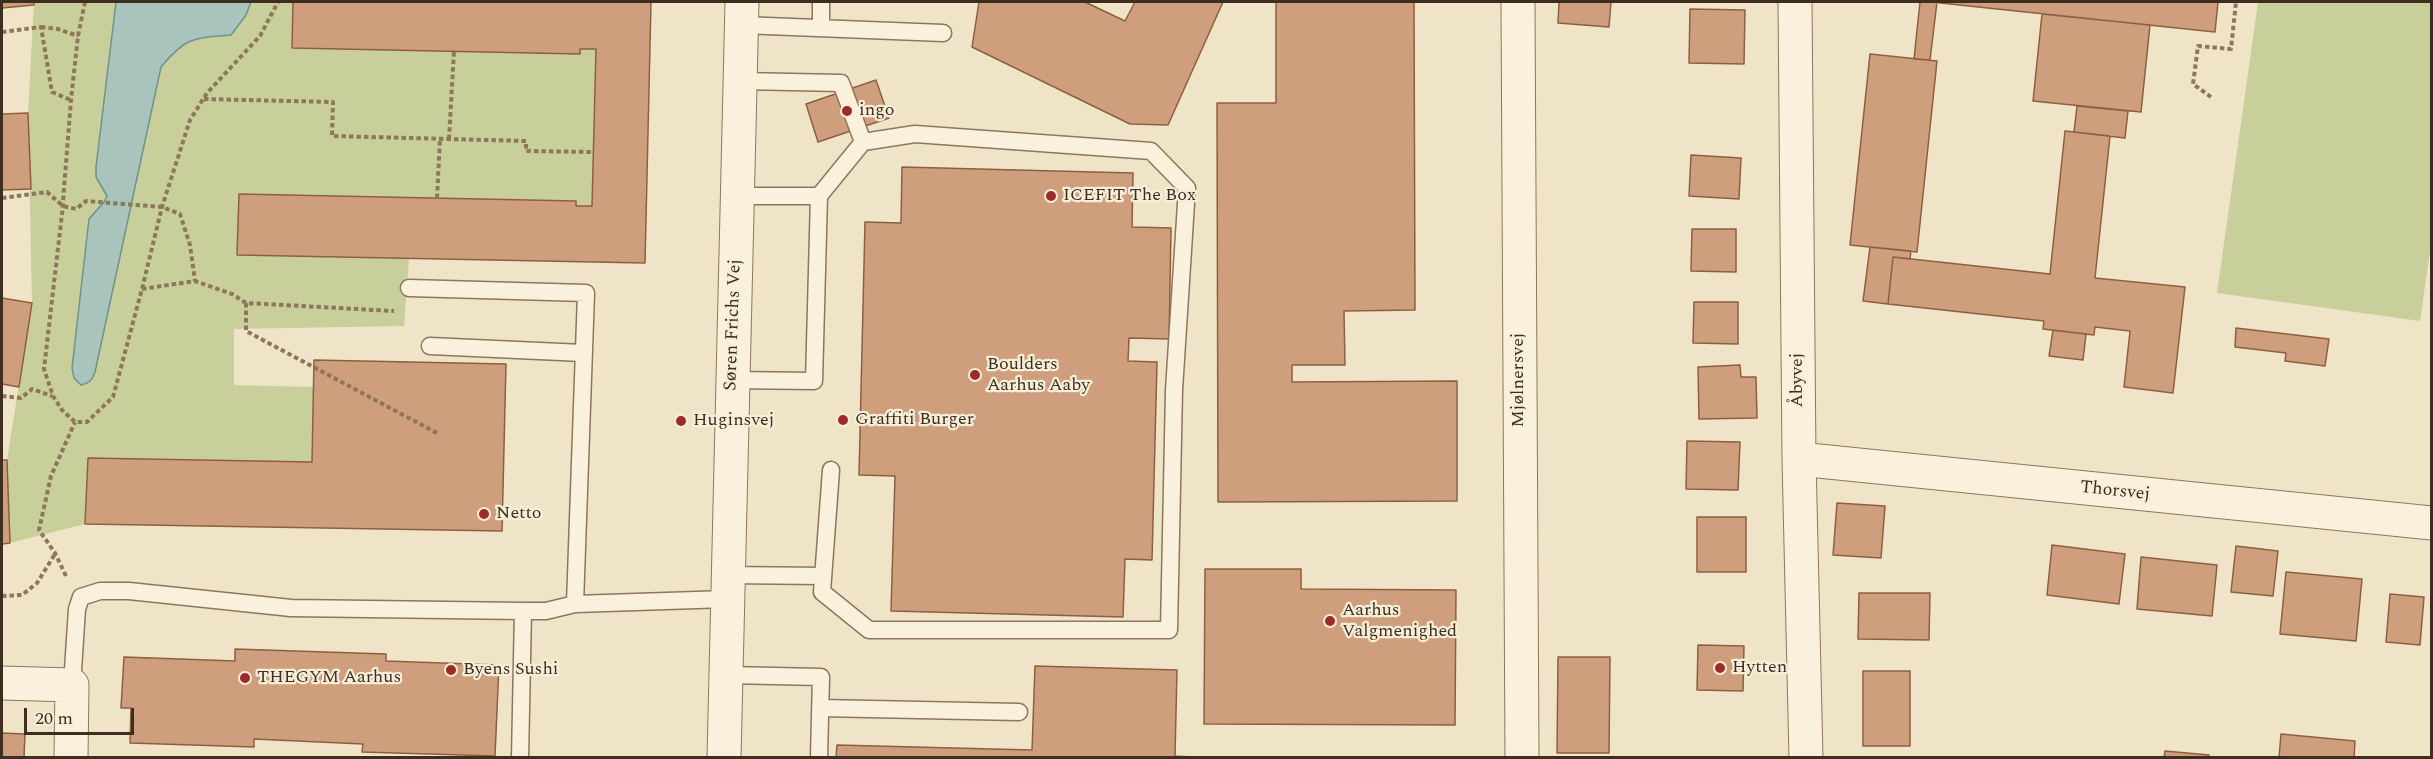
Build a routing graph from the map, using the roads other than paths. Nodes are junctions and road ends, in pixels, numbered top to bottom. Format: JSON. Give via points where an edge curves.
{"nodes":[{"id":1,"x":821,"y":2,"type":"edge"},
{"id":2,"x":1518,"y":2,"type":"edge"},
{"id":3,"x":1795,"y":2,"type":"edge"},
{"id":4,"x":742,"y":14,"type":"edge"},
{"id":5,"x":821,"y":27,"type":"junction"},
{"id":6,"x":943,"y":33,"type":"dead end"},
{"id":7,"x":741,"y":81,"type":"junction"},
{"id":8,"x":862,"y":141,"type":"junction"},
{"id":9,"x":738,"y":196,"type":"junction"},
{"id":10,"x":819,"y":196,"type":"junction"},
{"id":11,"x":409,"y":288,"type":"dead end"},
{"id":12,"x":430,"y":346,"type":"dead end"},
{"id":13,"x":584,"y":353,"type":"junction"},
{"id":14,"x":732,"y":380,"type":"junction"},
{"id":15,"x":1799,"y":459,"type":"junction"},
{"id":16,"x":831,"y":470,"type":"dead end"},
{"id":17,"x":2432,"y":523,"type":"edge"},
{"id":18,"x":823,"y":576,"type":"junction"},
{"id":19,"x":728,"y":587,"type":"junction"},
{"id":20,"x":575,"y":604,"type":"junction"},
{"id":21,"x":523,"y":611,"type":"junction"},
{"id":22,"x":726,"y":675,"type":"junction"},
{"id":23,"x":2,"y":683,"type":"edge"},
{"id":24,"x":72,"y":685,"type":"junction"},
{"id":25,"x":820,"y":708,"type":"junction"},
{"id":26,"x":1019,"y":712,"type":"dead end"},
{"id":27,"x":71,"y":758,"type":"edge"},
{"id":28,"x":520,"y":758,"type":"edge"},
{"id":29,"x":724,"y":758,"type":"edge"},
{"id":30,"x":819,"y":758,"type":"edge"},
{"id":31,"x":1522,"y":758,"type":"edge"},
{"id":32,"x":1806,"y":758,"type":"edge"}],
"edges":[{"from":1,"to":5,"type":"lane"},
{"from":2,"to":31,"type":"street","name":"Mjølnersvej"},
{"from":3,"to":15,"type":"street","name":"Åbyvej"},
{"from":4,"to":5,"type":"lane"},
{"from":4,"to":7,"type":"street","name":"Søren Frichs Vej"},
{"from":5,"to":6,"type":"lane"},
{"from":7,"to":8,"type":"lane","via":[[841,83]]},
{"from":7,"to":9,"type":"street","name":"Søren Frichs Vej"},
{"from":8,"to":10,"type":"lane"},
{"from":8,"to":18,"type":"lane","via":[[915,134],[1151,151],[1187,188],[1174,390],[1169,630],[869,630],[822,592]]},
{"from":9,"to":10,"type":"lane"},
{"from":9,"to":14,"type":"street","name":"Søren Frichs Vej"},
{"from":10,"to":14,"type":"lane","via":[[814,381]]},
{"from":11,"to":13,"type":"lane","via":[[586,293]]},
{"from":12,"to":13,"type":"lane"},
{"from":13,"to":20,"type":"lane"},
{"from":14,"to":19,"type":"street","name":"Søren Frichs Vej"},
{"from":15,"to":17,"type":"street","name":"Thorsvej"},
{"from":15,"to":32,"type":"street","name":"Åbyvej"},
{"from":16,"to":18,"type":"lane"},
{"from":18,"to":19,"type":"lane"},
{"from":19,"to":20,"type":"lane"},
{"from":19,"to":22,"type":"street","name":"Søren Frichs Vej"},
{"from":20,"to":21,"type":"lane","via":[[546,611]]},
{"from":21,"to":24,"type":"lane","via":[[291,608],[100,591],[81,597],[77,609]]},
{"from":21,"to":28,"type":"lane"},
{"from":22,"to":25,"type":"lane","via":[[821,677]]},
{"from":22,"to":29,"type":"street","name":"Søren Frichs Vej"},
{"from":23,"to":24,"type":"street"},
{"from":24,"to":27,"type":"street"},
{"from":25,"to":26,"type":"lane"},
{"from":25,"to":30,"type":"lane"}]}
